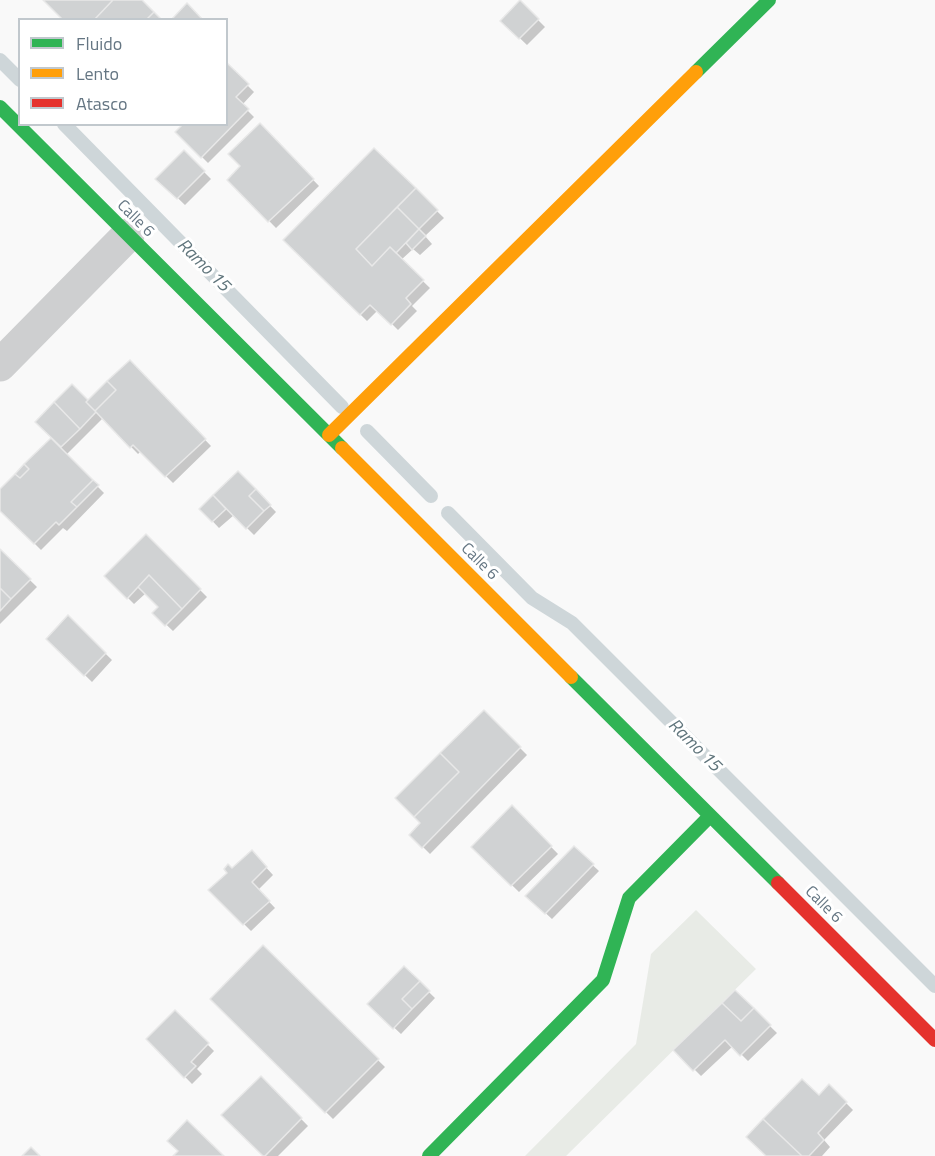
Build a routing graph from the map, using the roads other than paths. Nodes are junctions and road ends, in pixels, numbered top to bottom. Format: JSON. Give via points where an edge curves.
{"nodes":[{"id":1,"x":769,"y":0,"type":"edge"},
{"id":2,"x":0,"y":107,"type":"edge"},
{"id":3,"x":18,"y":125,"type":"edge"},
{"id":4,"x":19,"y":126,"type":"edge"},
{"id":5,"x":128,"y":235,"type":"junction"},
{"id":6,"x":0,"y":365,"type":"edge"},
{"id":7,"x":328,"y":435,"type":"junction"},
{"id":8,"x":710,"y":816,"type":"junction"},
{"id":9,"x":935,"y":1040,"type":"edge"},
{"id":10,"x":429,"y":1156,"type":"edge"}],
"edges":[{"from":1,"to":7,"type":"street"},
{"from":2,"to":3,"type":"street","name":"Calle 6"},
{"from":4,"to":5,"type":"street","name":"Calle 6"},
{"from":5,"to":6,"type":"street"},
{"from":5,"to":7,"type":"street","name":"Calle 6"},
{"from":7,"to":8,"type":"street","name":"Calle 6"},
{"from":8,"to":9,"type":"street","name":"Calle 6"},
{"from":8,"to":10,"type":"street","via":[[629,898],[603,980]]}]}
